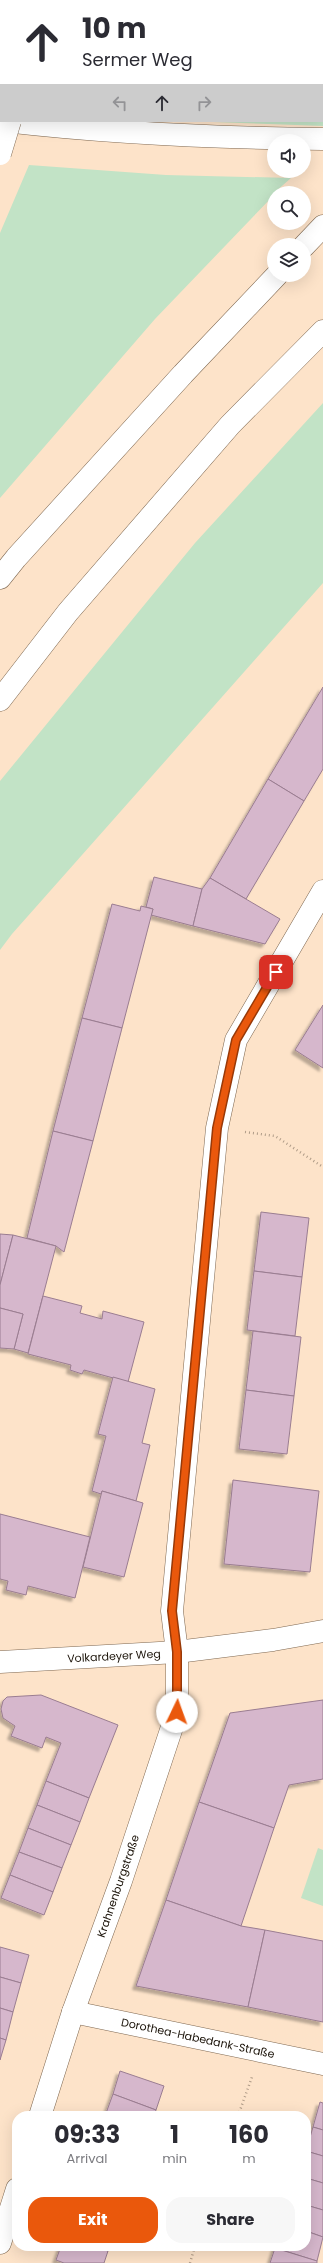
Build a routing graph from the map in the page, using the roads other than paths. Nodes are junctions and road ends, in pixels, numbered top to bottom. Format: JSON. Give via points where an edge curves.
{"nodes":[{"id":1,"x":0,"y":0,"type":"edge"},
{"id":2,"x":79,"y":0,"type":"edge"},
{"id":3,"x":10,"y":122,"type":"edge"},
{"id":4,"x":13,"y":122,"type":"edge"},
{"id":5,"x":323,"y":139,"type":"edge"},
{"id":6,"x":0,"y":154,"type":"edge"},
{"id":7,"x":323,"y":226,"type":"edge"},
{"id":8,"x":311,"y":239,"type":"edge"},
{"id":9,"x":270,"y":282,"type":"edge"},
{"id":10,"x":323,"y":331,"type":"edge"},
{"id":11,"x":0,"y":578,"type":"edge"},
{"id":12,"x":0,"y":700,"type":"edge"},
{"id":13,"x":323,"y":891,"type":"edge"},
{"id":14,"x":323,"y":1631,"type":"edge"},
{"id":15,"x":177,"y":1652,"type":"junction"},
{"id":16,"x":0,"y":1662,"type":"edge"},
{"id":17,"x":73,"y":2012,"type":"junction"},
{"id":18,"x":323,"y":2064,"type":"edge"},
{"id":19,"x":42,"y":2111,"type":"edge"},
{"id":20,"x":12,"y":2205,"type":"edge"},
{"id":21,"x":0,"y":2243,"type":"edge"}],
"edges":[{"from":1,"to":2,"type":"lane"},
{"from":3,"to":6,"type":"main road","bridge":true},
{"from":4,"to":5,"type":"main road","via":[[81,130]]},
{"from":7,"to":8,"type":"main road"},
{"from":9,"to":11,"type":"main road","via":[[183,374]]},
{"from":10,"to":12,"type":"main road","via":[[230,424],[68,612]]},
{"from":13,"to":15,"type":"main road","name":"Krahnenburgstraße","via":[[236,1040],[217,1128],[172,1611]]},
{"from":14,"to":15,"type":"main road","name":"Volkardeyer Weg"},
{"from":15,"to":16,"type":"main road","name":"Volkardeyer Weg"},
{"from":15,"to":17,"type":"main road","name":"Krahnenburgstraße","via":[[177,1712],[121,1881]]},
{"from":17,"to":18,"type":"main road","name":"Dorothea-Habedank-Straße"},
{"from":17,"to":19,"type":"main road","name":"Krahnenburgstraße"},
{"from":20,"to":21,"type":"main road"}]}
